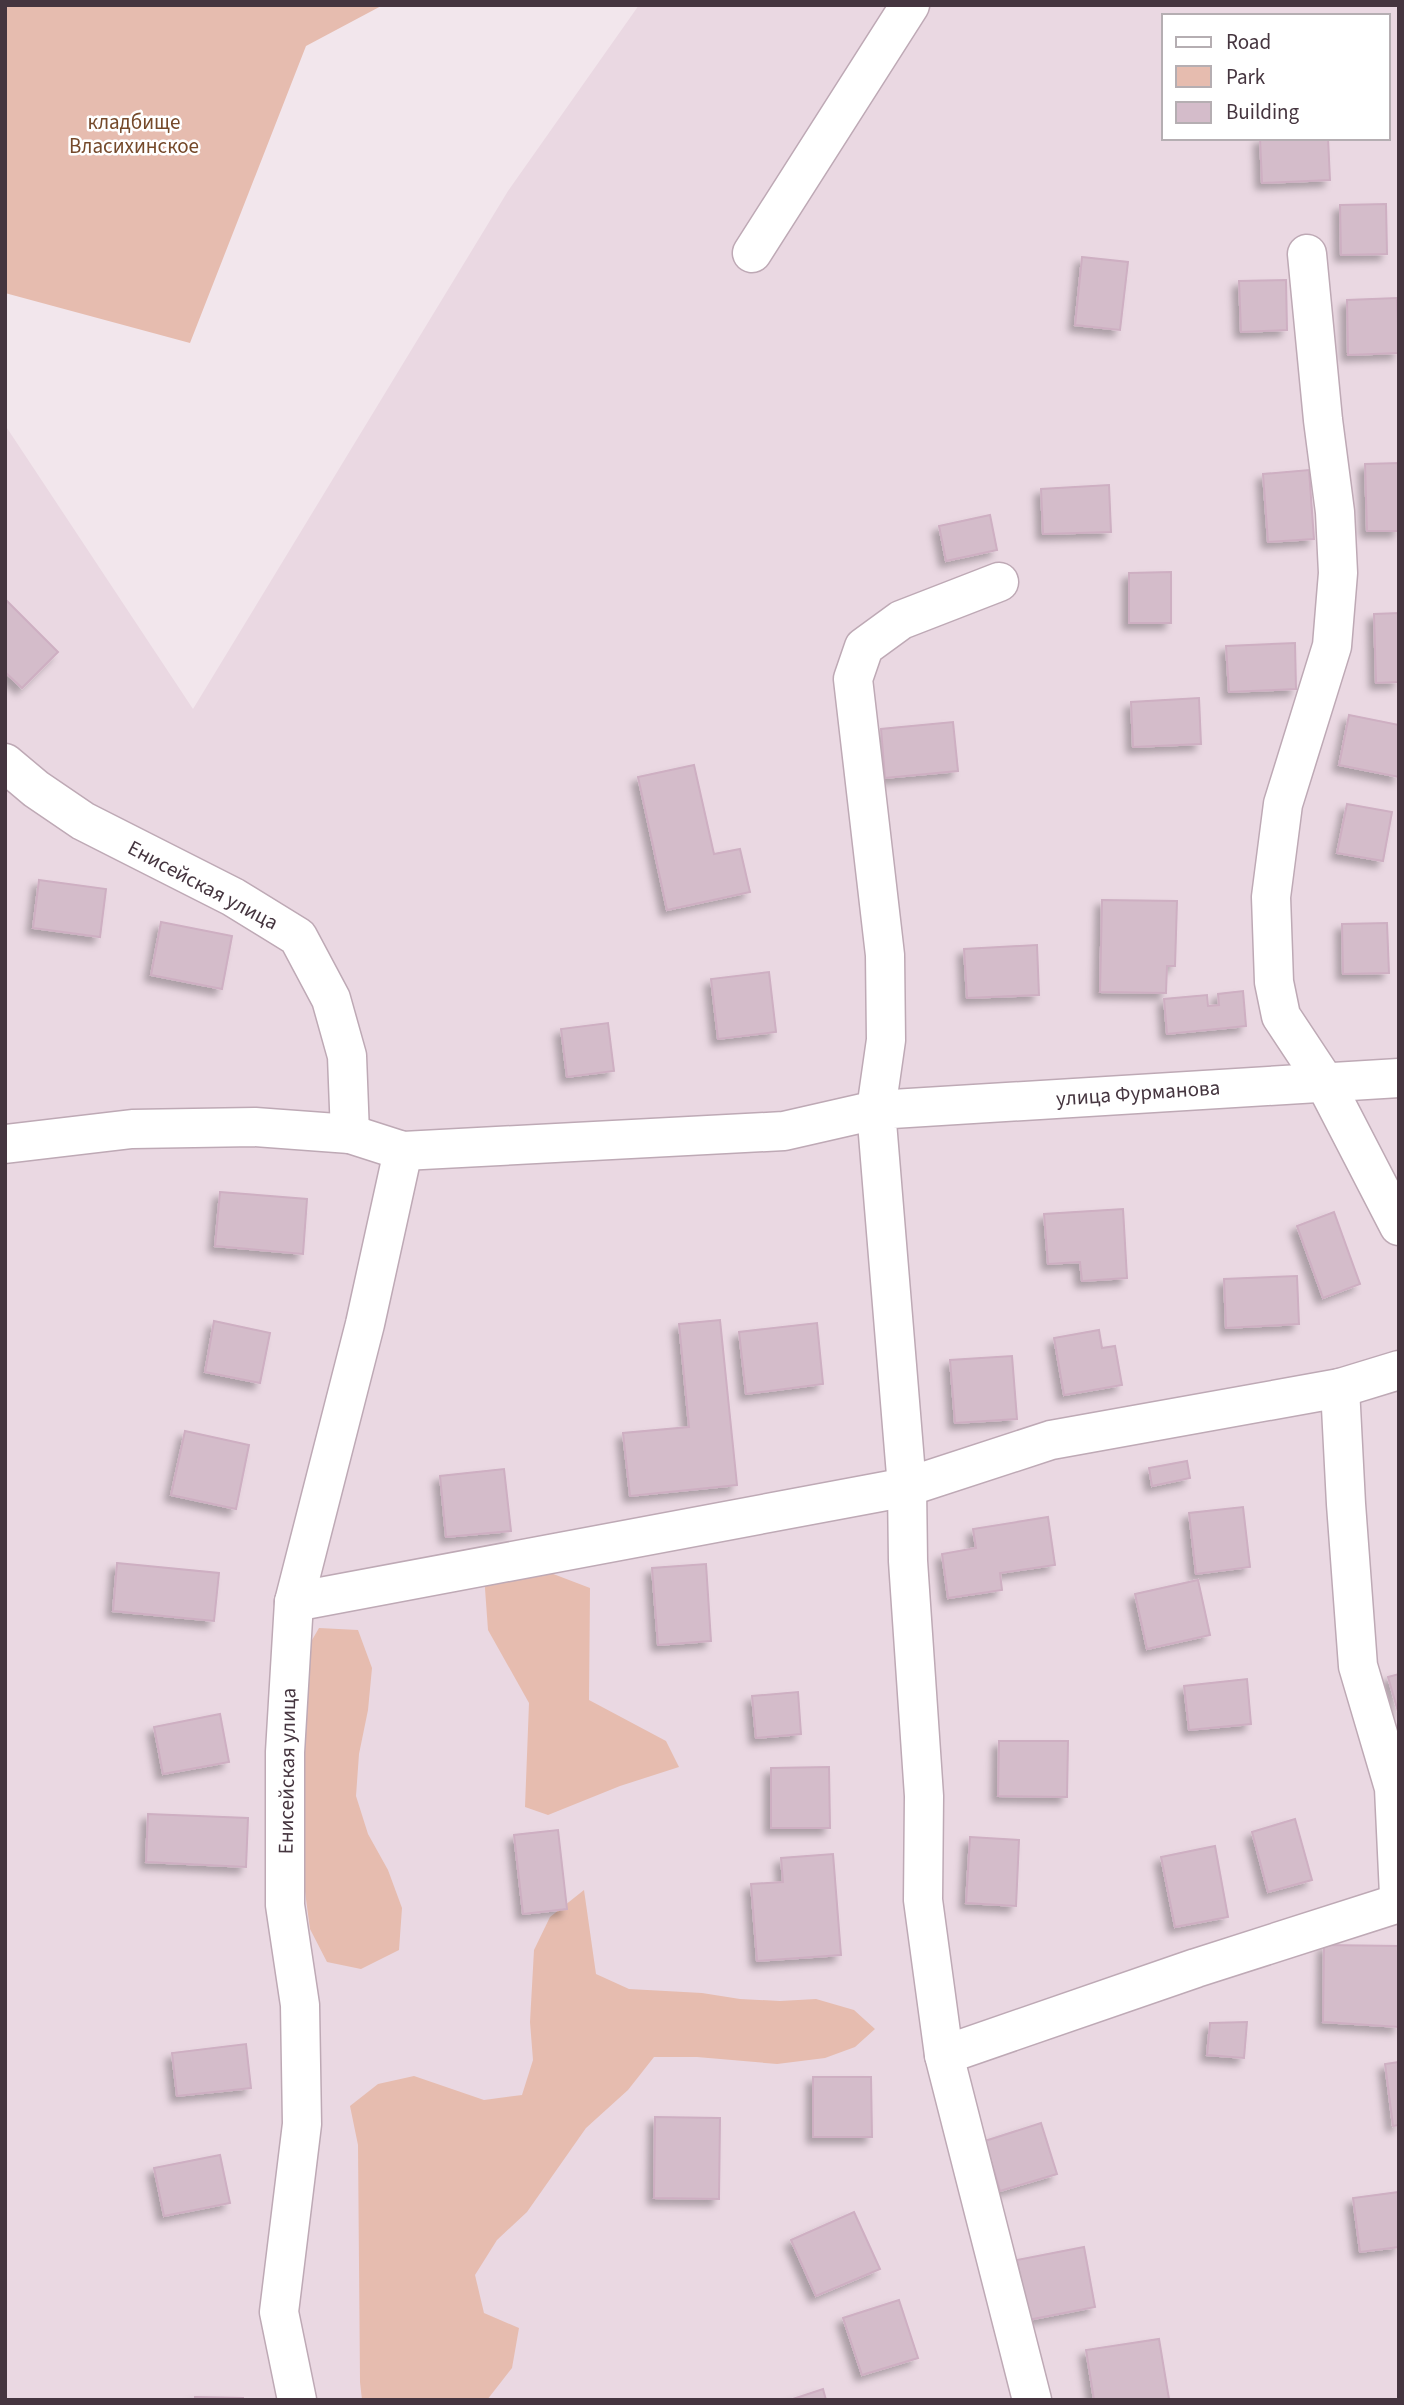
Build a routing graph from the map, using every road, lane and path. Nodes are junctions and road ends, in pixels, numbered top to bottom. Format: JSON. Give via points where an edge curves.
{"nodes":[{"id":1,"x":910,"y":5,"type":"edge"},
{"id":2,"x":752,"y":253,"type":"dead end"},
{"id":3,"x":1307,"y":254,"type":"dead end"},
{"id":4,"x":999,"y":582,"type":"dead end"},
{"id":5,"x":5,"y":762,"type":"edge"},
{"id":6,"x":1399,"y":1078,"type":"edge"},
{"id":7,"x":1324,"y":1081,"type":"junction"},
{"id":8,"x":876,"y":1110,"type":"junction"},
{"id":9,"x":350,"y":1135,"type":"junction"},
{"id":10,"x":5,"y":1144,"type":"edge"},
{"id":11,"x":403,"y":1151,"type":"junction"},
{"id":12,"x":1399,"y":1226,"type":"edge"},
{"id":13,"x":1399,"y":1370,"type":"edge"},
{"id":14,"x":1340,"y":1388,"type":"junction"},
{"id":15,"x":907,"y":1487,"type":"junction"},
{"id":16,"x":294,"y":1602,"type":"junction"},
{"id":17,"x":1399,"y":1895,"type":"edge"},
{"id":18,"x":1399,"y":1903,"type":"edge"},
{"id":19,"x":944,"y":2055,"type":"junction"},
{"id":20,"x":297,"y":2400,"type":"edge"},
{"id":21,"x":1032,"y":2400,"type":"edge"}],
"edges":[{"from":1,"to":2,"type":"street"},
{"from":3,"to":7,"type":"street","via":[[1338,573],[1332,646],[1283,804],[1272,897],[1274,982],[1281,1016]]},
{"from":4,"to":8,"type":"street","via":[[901,620],[863,647],[853,680],[885,955],[886,1040]]},
{"from":5,"to":9,"type":"street","name":"Енисейская улица","via":[[83,821],[233,897],[298,937],[331,999],[347,1056]]},
{"from":6,"to":7,"type":"street","name":"улица Фурманова"},
{"from":7,"to":8,"type":"street","name":"улица Фурманова"},
{"from":7,"to":12,"type":"street"},
{"from":8,"to":11,"type":"street","name":"улица Фурманова","via":[[784,1131]]},
{"from":8,"to":15,"type":"street"},
{"from":9,"to":10,"type":"street","name":"улица Фурманова","via":[[255,1126],[132,1129]]},
{"from":9,"to":11,"type":"street","name":"улица Фурманова"},
{"from":11,"to":16,"type":"street","name":"Енисейская улица","via":[[365,1324]]},
{"from":13,"to":14,"type":"street"},
{"from":14,"to":15,"type":"street","via":[[1051,1440]]},
{"from":14,"to":17,"type":"street","via":[[1358,1666],[1394,1788]]},
{"from":15,"to":16,"type":"street"},
{"from":15,"to":19,"type":"street","via":[[924,1796],[923,1900]]},
{"from":16,"to":20,"type":"street","name":"Енисейская улица","via":[[285,1752],[285,1905],[300,2005],[302,2124],[279,2312]]},
{"from":18,"to":19,"type":"street"},
{"from":19,"to":21,"type":"street"}]}
